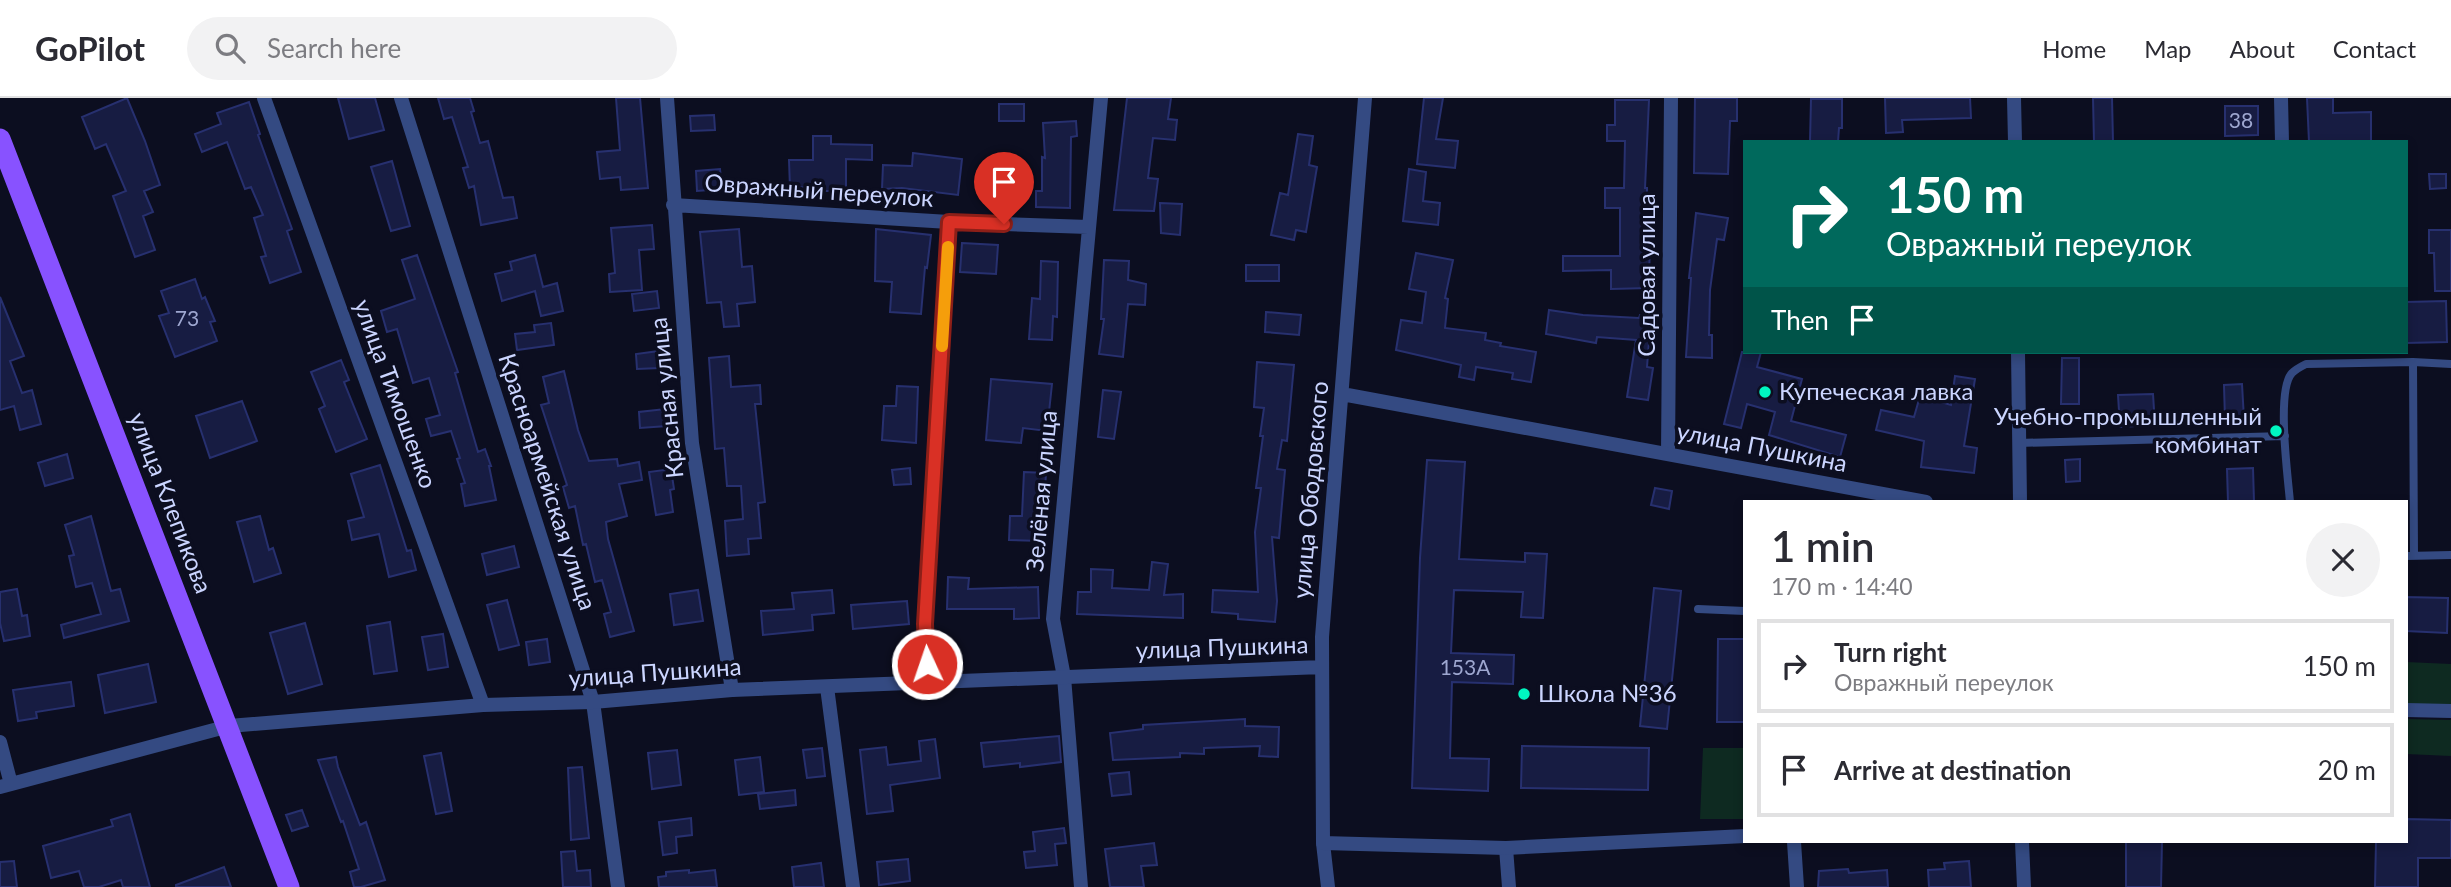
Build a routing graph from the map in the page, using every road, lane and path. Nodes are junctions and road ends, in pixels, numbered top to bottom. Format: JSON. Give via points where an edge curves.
{"nodes":[{"id":1,"x":264,"y":98,"type":"edge"},
{"id":2,"x":401,"y":98,"type":"edge"},
{"id":3,"x":667,"y":98,"type":"edge"},
{"id":4,"x":1101,"y":98,"type":"edge"},
{"id":5,"x":1365,"y":98,"type":"edge"},
{"id":6,"x":1671,"y":98,"type":"edge"},
{"id":7,"x":2014,"y":98,"type":"edge"},
{"id":8,"x":2281,"y":98,"type":"edge"},
{"id":9,"x":0,"y":139,"type":"edge"},
{"id":10,"x":2015,"y":140,"type":"edge"},
{"id":11,"x":2282,"y":140,"type":"edge"},
{"id":12,"x":673,"y":205,"type":"junction"},
{"id":13,"x":949,"y":222,"type":"junction"},
{"id":14,"x":1088,"y":227,"type":"junction"},
{"id":15,"x":2018,"y":354,"type":"edge"},
{"id":16,"x":2413,"y":362,"type":"junction"},
{"id":17,"x":2451,"y":364,"type":"edge"},
{"id":18,"x":1342,"y":394,"type":"junction"},
{"id":19,"x":2285,"y":436,"type":"junction"},
{"id":20,"x":2019,"y":443,"type":"junction"},
{"id":21,"x":1668,"y":453,"type":"junction"},
{"id":22,"x":1915,"y":500,"type":"edge"},
{"id":23,"x":2020,"y":500,"type":"edge"},
{"id":24,"x":2290,"y":500,"type":"edge"},
{"id":25,"x":2451,"y":555,"type":"edge"},
{"id":26,"x":2410,"y":556,"type":"edge"},
{"id":27,"x":1698,"y":609,"type":"dead end"},
{"id":28,"x":1743,"y":611,"type":"edge"},
{"id":29,"x":1322,"y":667,"type":"junction"},
{"id":30,"x":1064,"y":677,"type":"junction"},
{"id":31,"x":928,"y":683,"type":"junction"},
{"id":32,"x":827,"y":687,"type":"junction"},
{"id":33,"x":733,"y":690,"type":"junction"},
{"id":34,"x":593,"y":702,"type":"junction"},
{"id":35,"x":483,"y":705,"type":"junction"},
{"id":36,"x":2408,"y":710,"type":"edge"},
{"id":37,"x":2451,"y":711,"type":"edge"},
{"id":38,"x":229,"y":726,"type":"junction"},
{"id":39,"x":0,"y":741,"type":"edge"},
{"id":40,"x":5,"y":786,"type":"edge"},
{"id":41,"x":1743,"y":836,"type":"edge"},
{"id":42,"x":1323,"y":843,"type":"junction"},
{"id":43,"x":1794,"y":843,"type":"edge"},
{"id":44,"x":2022,"y":843,"type":"edge"},
{"id":45,"x":1506,"y":848,"type":"junction"},
{"id":46,"x":289,"y":887,"type":"edge"},
{"id":47,"x":618,"y":887,"type":"edge"},
{"id":48,"x":853,"y":887,"type":"edge"},
{"id":49,"x":1081,"y":887,"type":"edge"},
{"id":50,"x":1328,"y":887,"type":"edge"},
{"id":51,"x":1509,"y":887,"type":"edge"},
{"id":52,"x":1797,"y":887,"type":"edge"},
{"id":53,"x":2024,"y":887,"type":"edge"}],
"edges":[{"from":1,"to":35,"type":"street","name":"улица Тимошенко"},
{"from":2,"to":34,"type":"street","name":"Красноармейская улица"},
{"from":3,"to":12,"type":"street","name":"Красная улица"},
{"from":4,"to":14,"type":"street","name":"Зелёная улица"},
{"from":5,"to":18,"type":"street","name":"улица Ободовского"},
{"from":6,"to":21,"type":"street","name":"Садовая улица"},
{"from":7,"to":10,"type":"street"},
{"from":8,"to":11,"type":"street"},
{"from":9,"to":38,"type":"main road","name":"улица Клепикова"},
{"from":12,"to":13,"type":"street","name":"Овражный переулок"},
{"from":12,"to":33,"type":"street","name":"Красная улица","via":[[692,443]]},
{"from":13,"to":14,"type":"street","name":"Овражный переулок"},
{"from":13,"to":31,"type":"street","via":[[925,624]]},
{"from":14,"to":30,"type":"street","name":"Зелёная улица","via":[[1053,619]]},
{"from":15,"to":20,"type":"street"},
{"from":16,"to":17,"type":"lane"},
{"from":16,"to":19,"type":"lane","via":[[2306,364],[2291,373],[2284,390]]},
{"from":16,"to":26,"type":"lane"},
{"from":18,"to":21,"type":"street","name":"улица Пушкина"},
{"from":18,"to":29,"type":"street","name":"улица Ободовского"},
{"from":19,"to":20,"type":"lane"},
{"from":19,"to":24,"type":"lane"},
{"from":20,"to":23,"type":"street"},
{"from":21,"to":22,"type":"street","name":"улица Пушкина"},
{"from":25,"to":26,"type":"lane"},
{"from":27,"to":28,"type":"lane"},
{"from":29,"to":30,"type":"street","name":"улица Пушкина"},
{"from":29,"to":42,"type":"street","name":"улица Ободовского"},
{"from":30,"to":31,"type":"street","name":"улица Пушкина"},
{"from":30,"to":49,"type":"street","name":"Зелёная улица"},
{"from":31,"to":32,"type":"street","name":"улица Пушкина"},
{"from":32,"to":33,"type":"street","name":"улица Пушкина"},
{"from":32,"to":48,"type":"street"},
{"from":33,"to":34,"type":"street","name":"улица Пушкина"},
{"from":34,"to":35,"type":"street","name":"улица Пушкина"},
{"from":34,"to":47,"type":"street","name":"Красноармейская улица"},
{"from":35,"to":38,"type":"street","name":"улица Пушкина"},
{"from":36,"to":37,"type":"street"},
{"from":38,"to":40,"type":"street","name":"улица Пушкина"},
{"from":38,"to":46,"type":"main road","name":"улица Клепикова"},
{"from":39,"to":40,"type":"street"},
{"from":41,"to":45,"type":"street"},
{"from":42,"to":45,"type":"street"},
{"from":42,"to":50,"type":"street","name":"улица Ободовского"},
{"from":43,"to":52,"type":"street"},
{"from":44,"to":53,"type":"street"},
{"from":45,"to":51,"type":"street"}]}
